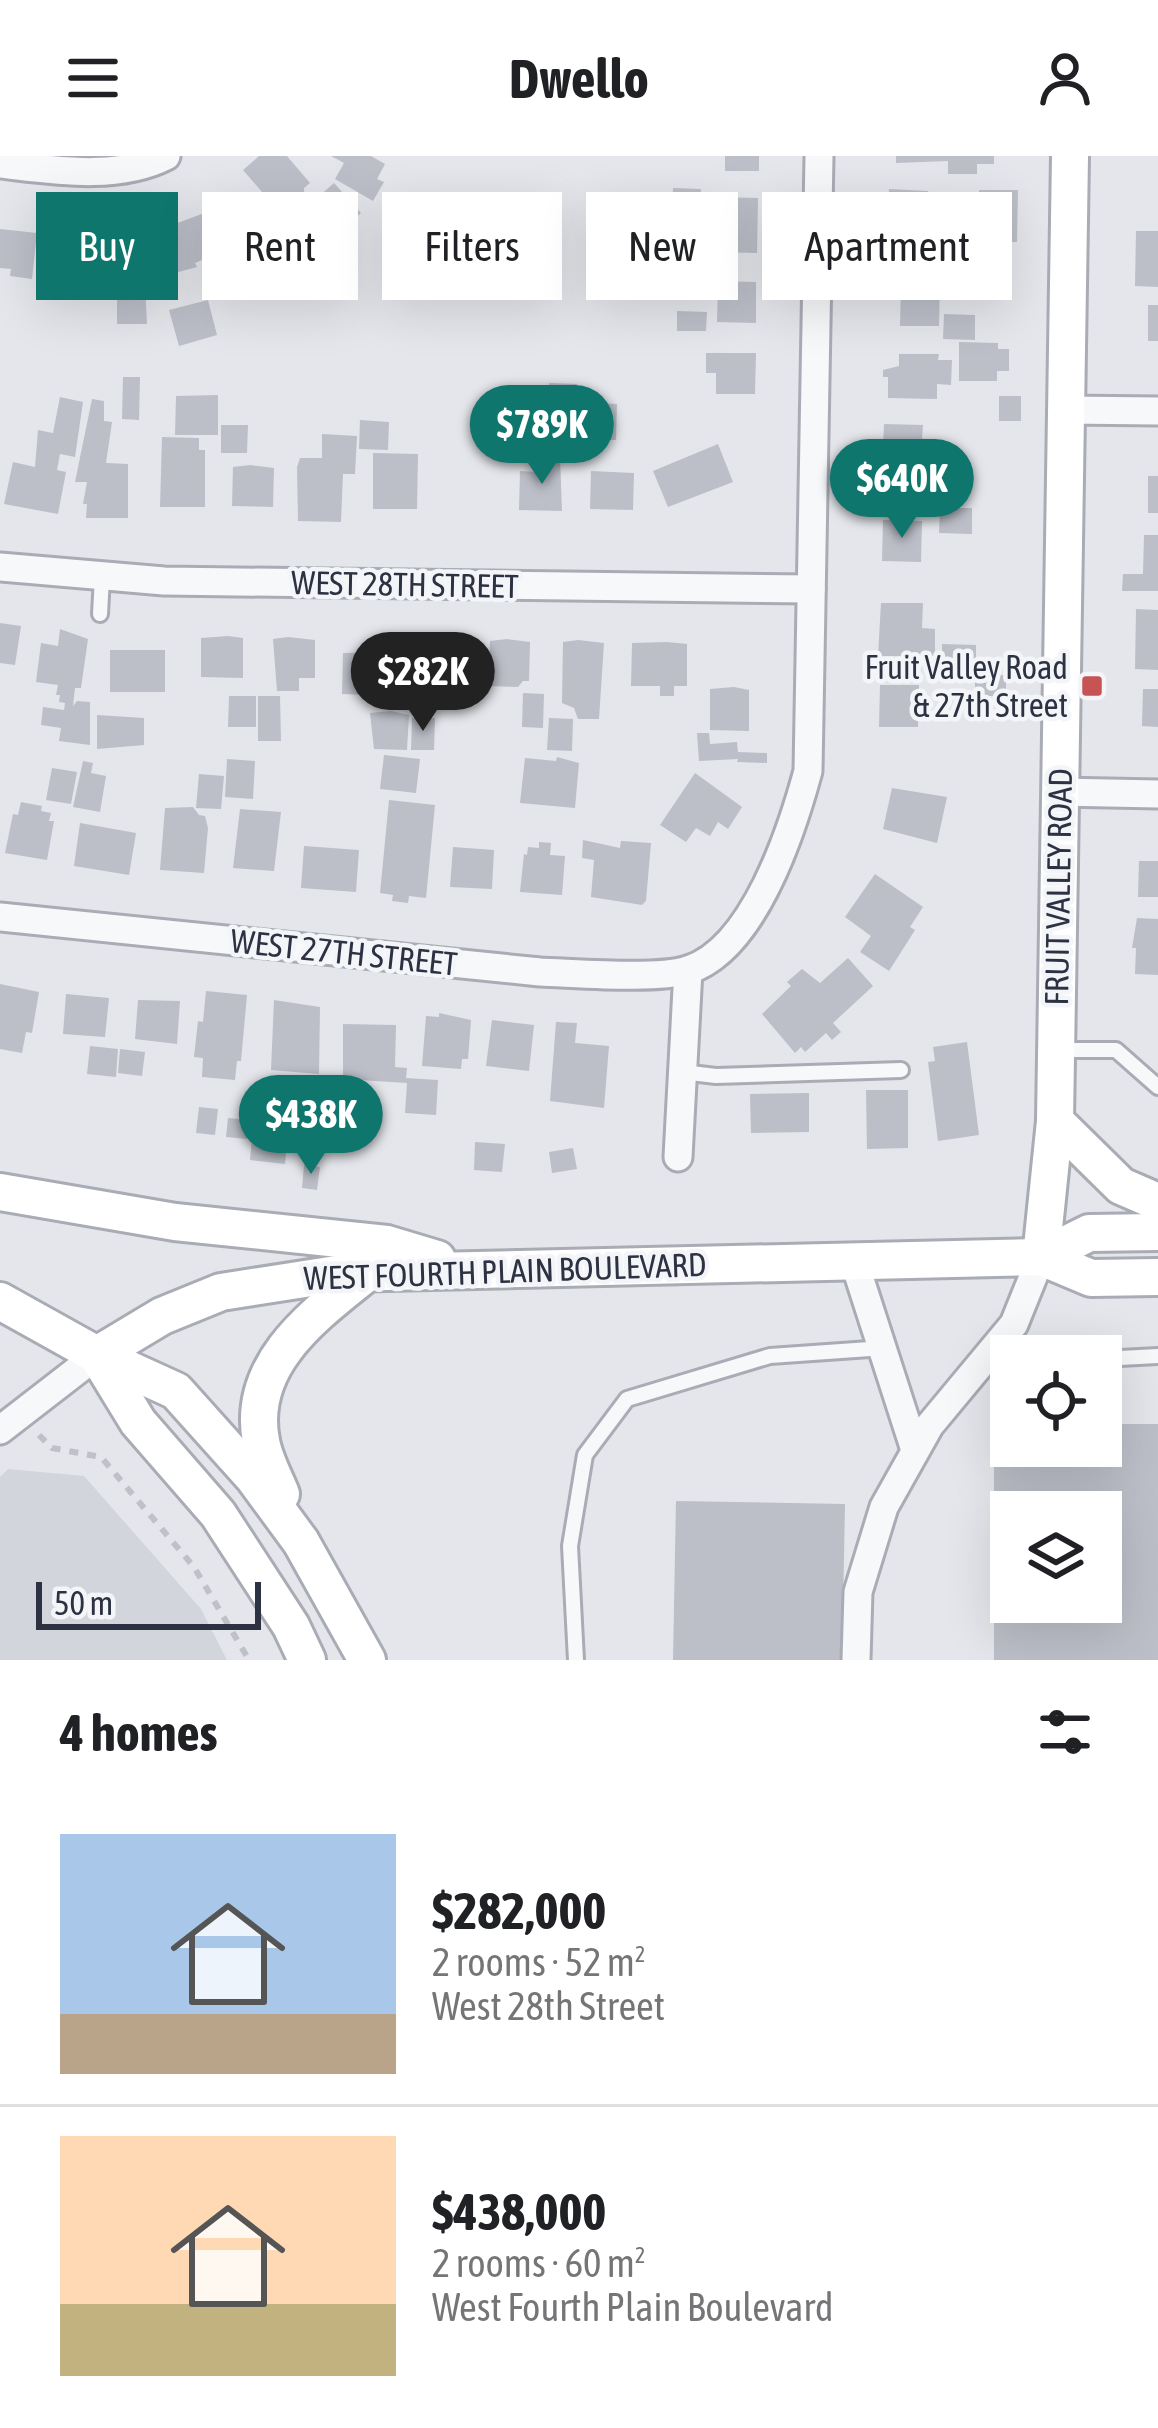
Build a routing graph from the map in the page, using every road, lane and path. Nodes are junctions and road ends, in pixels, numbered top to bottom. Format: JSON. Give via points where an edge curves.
{"nodes":[{"id":1,"x":166,"y":156,"type":"edge"},
{"id":2,"x":819,"y":156,"type":"edge"},
{"id":3,"x":1070,"y":156,"type":"edge"},
{"id":4,"x":0,"y":164,"type":"edge"},
{"id":5,"x":1066,"y":410,"type":"junction"},
{"id":6,"x":1158,"y":411,"type":"edge"},
{"id":7,"x":0,"y":567,"type":"edge"},
{"id":8,"x":102,"y":577,"type":"junction"},
{"id":9,"x":811,"y":589,"type":"junction"},
{"id":10,"x":100,"y":614,"type":"dead end"},
{"id":11,"x":1059,"y":792,"type":"junction"},
{"id":12,"x":1158,"y":794,"type":"edge"},
{"id":13,"x":0,"y":917,"type":"edge"},
{"id":14,"x":688,"y":970,"type":"junction"},
{"id":15,"x":1056,"y":1050,"type":"junction"},
{"id":16,"x":901,"y":1070,"type":"dead end"},
{"id":17,"x":682,"y":1072,"type":"junction"},
{"id":18,"x":1158,"y":1087,"type":"edge"},
{"id":19,"x":1054,"y":1121,"type":"junction"},
{"id":20,"x":677,"y":1157,"type":"dead end"},
{"id":21,"x":0,"y":1192,"type":"edge"},
{"id":22,"x":1158,"y":1202,"type":"edge"},
{"id":23,"x":1158,"y":1232,"type":"edge"},
{"id":24,"x":1041,"y":1257,"type":"junction"},
{"id":25,"x":854,"y":1261,"type":"junction"},
{"id":26,"x":469,"y":1269,"type":"junction"},
{"id":27,"x":368,"y":1272,"type":"junction"},
{"id":28,"x":1158,"y":1277,"type":"edge"},
{"id":29,"x":0,"y":1301,"type":"edge"},
{"id":30,"x":1007,"y":1334,"type":"joint"},
{"id":31,"x":884,"y":1348,"type":"junction"},
{"id":32,"x":97,"y":1355,"type":"junction"},
{"id":33,"x":1158,"y":1356,"type":"edge"},
{"id":34,"x":1122,"y":1358,"type":"edge"},
{"id":35,"x":0,"y":1430,"type":"edge"},
{"id":36,"x":36,"y":1432,"type":"dead end"},
{"id":37,"x":915,"y":1450,"type":"junction"},
{"id":38,"x":301,"y":1542,"type":"junction"},
{"id":39,"x":249,"y":1660,"type":"edge"},
{"id":40,"x":307,"y":1660,"type":"edge"},
{"id":41,"x":367,"y":1660,"type":"edge"},
{"id":42,"x":576,"y":1660,"type":"edge"},
{"id":43,"x":856,"y":1660,"type":"edge"}],
"edges":[{"from":1,"to":4,"type":"street","via":[[144,167],[65,172]]},
{"from":2,"to":9,"type":"street"},
{"from":3,"to":5,"type":"main road","name":"FRUIT VALLEY ROAD"},
{"from":5,"to":6,"type":"street"},
{"from":5,"to":11,"type":"main road","name":"FRUIT VALLEY ROAD"},
{"from":7,"to":8,"type":"street","name":"WEST 28TH STREET"},
{"from":8,"to":9,"type":"street","name":"WEST 28TH STREET"},
{"from":8,"to":10,"type":"lane"},
{"from":9,"to":14,"type":"street","via":[[808,771],[789,838],[726,945]]},
{"from":11,"to":12,"type":"street"},
{"from":11,"to":15,"type":"main road","name":"FRUIT VALLEY ROAD"},
{"from":13,"to":14,"type":"street","name":"WEST 27TH STREET","via":[[540,972]]},
{"from":14,"to":17,"type":"street"},
{"from":15,"to":18,"type":"lane","via":[[1116,1050]]},
{"from":15,"to":19,"type":"main road","name":"FRUIT VALLEY ROAD"},
{"from":16,"to":17,"type":"lane"},
{"from":17,"to":20,"type":"street"},
{"from":19,"to":22,"type":"main road","via":[[1121,1186]]},
{"from":19,"to":24,"type":"main road","name":"FRUIT VALLEY ROAD"},
{"from":21,"to":26,"type":"main road","via":[[175,1222],[387,1244]]},
{"from":23,"to":24,"type":"main road","name":"WEST FOURTH PLAIN BOULEVARD","via":[[1089,1233]]},
{"from":24,"to":25,"type":"main road","name":"WEST FOURTH PLAIN BOULEVARD"},
{"from":24,"to":28,"type":"main road","name":"WEST FOURTH PLAIN BOULEVARD","via":[[1091,1278]]},
{"from":24,"to":30,"type":"street"},
{"from":25,"to":26,"type":"main road","name":"WEST FOURTH PLAIN BOULEVARD"},
{"from":25,"to":31,"type":"street"},
{"from":26,"to":27,"type":"main road","name":"WEST FOURTH PLAIN BOULEVARD"},
{"from":27,"to":32,"type":"main road","name":"WEST FOURTH PLAIN BOULEVARD","via":[[221,1292]]},
{"from":27,"to":38,"type":"main road","via":[[292,1338],[261,1400],[261,1445]]},
{"from":29,"to":32,"type":"main road"},
{"from":30,"to":37,"type":"street"},
{"from":31,"to":37,"type":"street"},
{"from":31,"to":42,"type":"lane","via":[[770,1356],[627,1399],[585,1455],[570,1546]]},
{"from":32,"to":35,"type":"street"},
{"from":32,"to":38,"type":"main road","via":[[176,1391]]},
{"from":32,"to":40,"type":"main road","via":[[138,1422],[218,1514]]},
{"from":33,"to":34,"type":"lane"},
{"from":36,"to":39,"type":"path","via":[[52,1448],[101,1457],[194,1567]]},
{"from":37,"to":43,"type":"street","via":[[865,1558]]},
{"from":38,"to":41,"type":"main road"}]}
